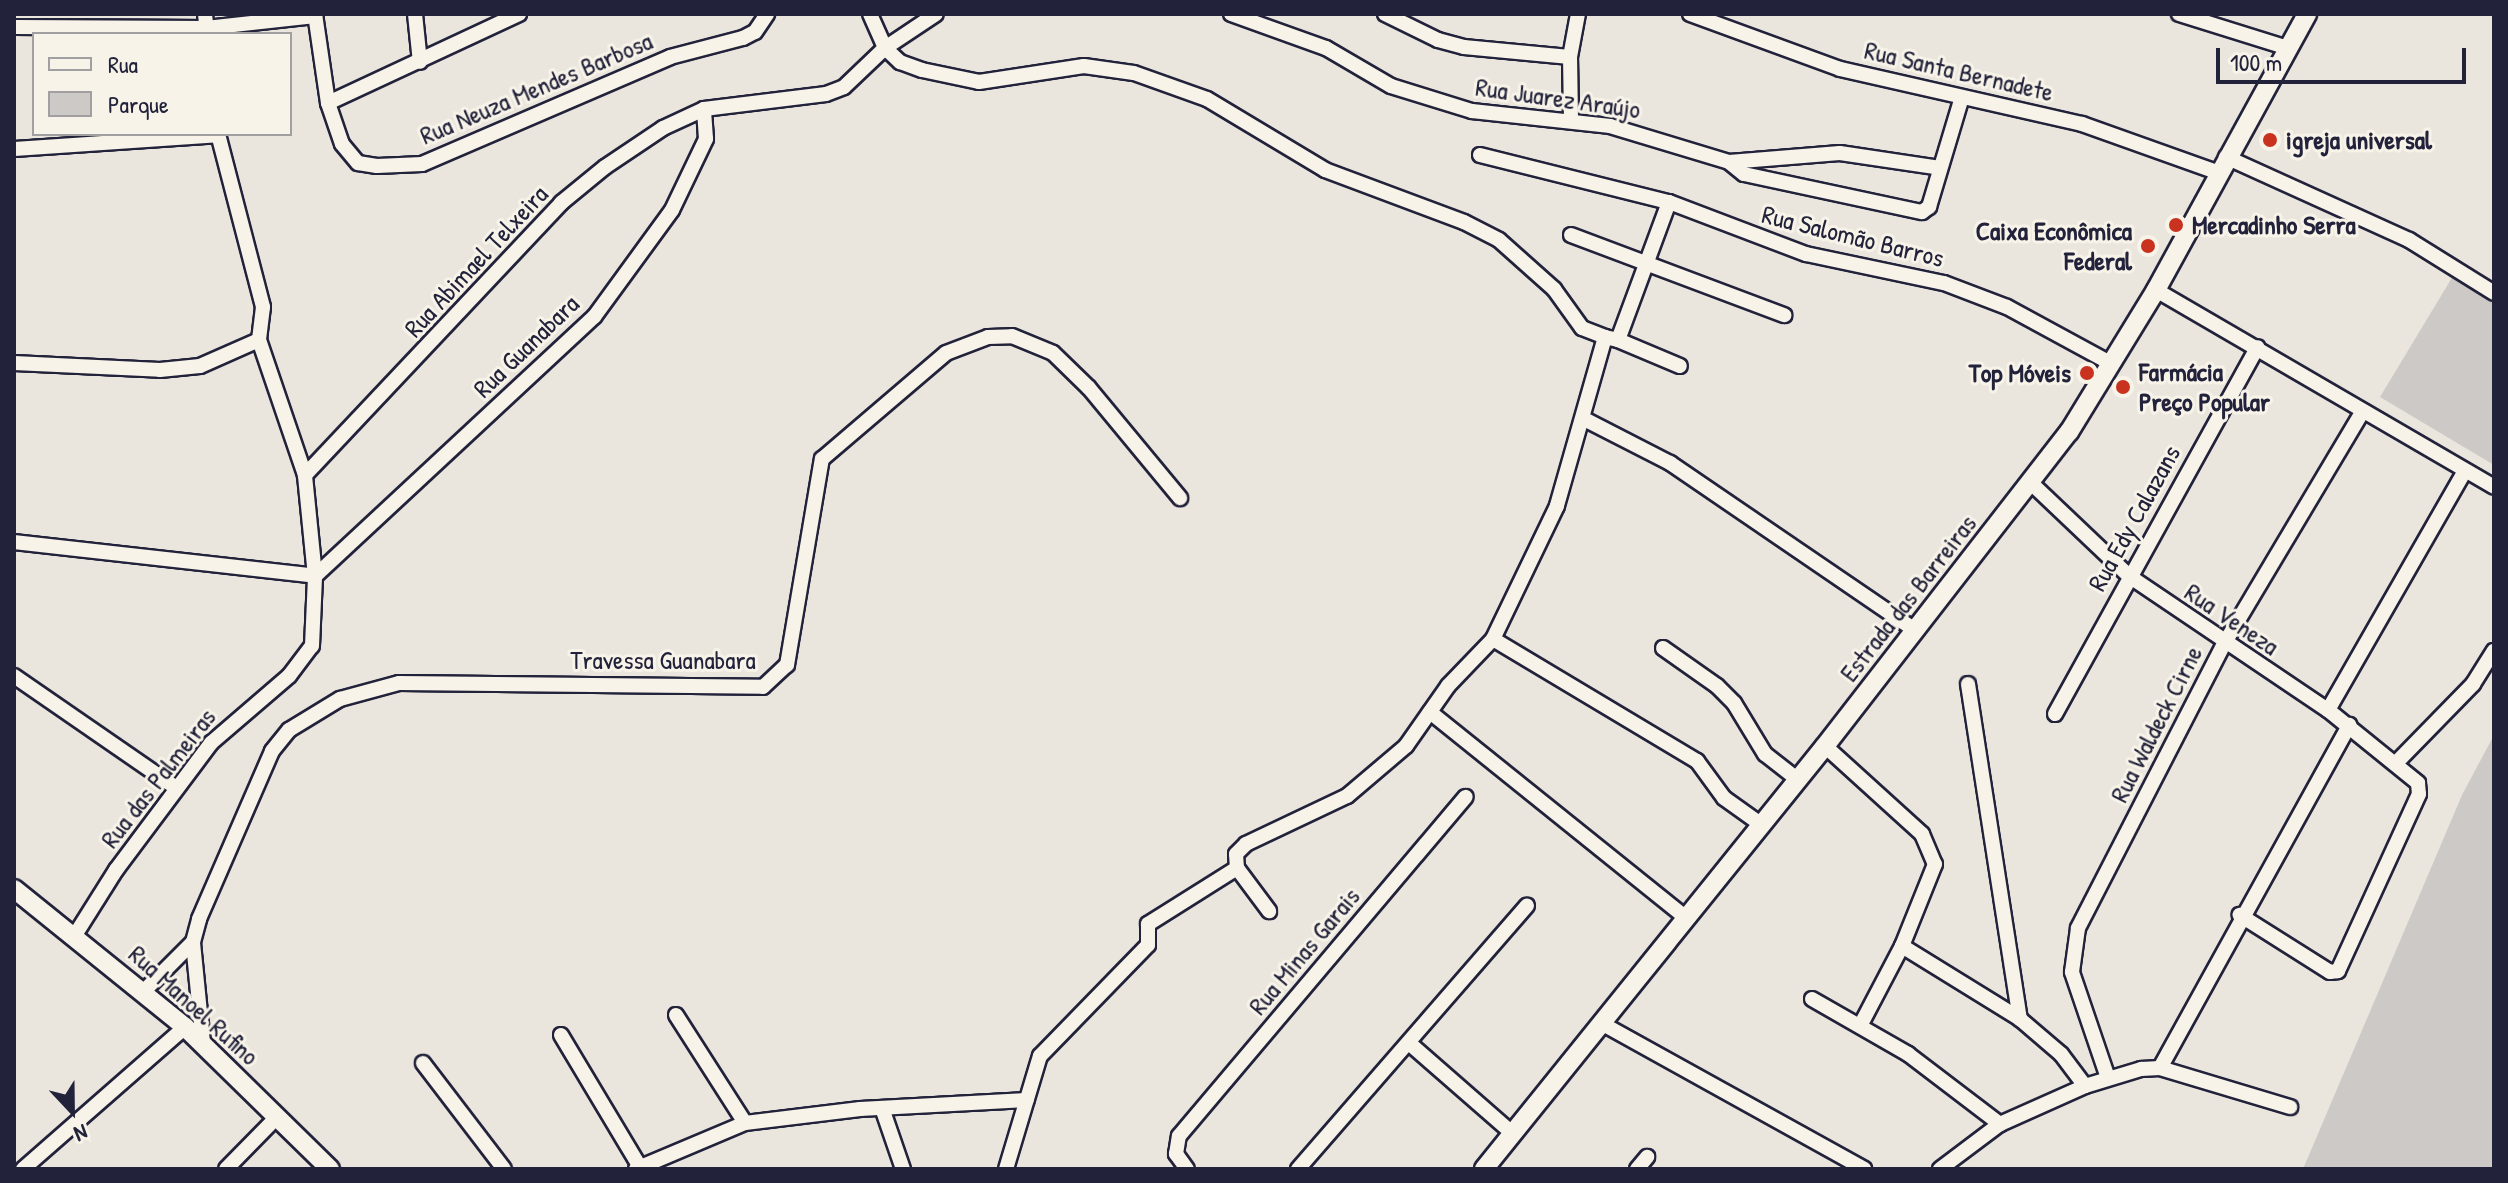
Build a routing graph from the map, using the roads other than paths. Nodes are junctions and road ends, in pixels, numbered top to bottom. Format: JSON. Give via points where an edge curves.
{"nodes":[{"id":1,"x":415,"y":14,"type":"edge"},
{"id":2,"x":519,"y":14,"type":"edge"},
{"id":3,"x":767,"y":14,"type":"edge"},
{"id":4,"x":936,"y":14,"type":"edge"},
{"id":5,"x":1231,"y":14,"type":"edge"},
{"id":6,"x":1385,"y":14,"type":"edge"},
{"id":7,"x":1578,"y":14,"type":"edge"},
{"id":8,"x":1690,"y":14,"type":"edge"},
{"id":9,"x":2179,"y":14,"type":"edge"},
{"id":10,"x":2307,"y":14,"type":"edge"},
{"id":11,"x":315,"y":15,"type":"edge"},
{"id":12,"x":870,"y":16,"type":"edge"},
{"id":13,"x":206,"y":25,"type":"edge"},
{"id":14,"x":14,"y":27,"type":"edge"},
{"id":15,"x":2285,"y":47,"type":"junction"},
{"id":16,"x":885,"y":48,"type":"junction"},
{"id":17,"x":1570,"y":57,"type":"junction"},
{"id":18,"x":420,"y":62,"type":"junction"},
{"id":19,"x":1961,"y":100,"type":"junction"},
{"id":20,"x":328,"y":103,"type":"junction"},
{"id":21,"x":704,"y":109,"type":"junction"},
{"id":22,"x":1571,"y":119,"type":"junction"},
{"id":23,"x":203,"y":136,"type":"edge"},
{"id":24,"x":218,"y":136,"type":"edge"},
{"id":25,"x":14,"y":149,"type":"edge"},
{"id":26,"x":1480,"y":155,"type":"dead end"},
{"id":27,"x":1729,"y":162,"type":"junction"},
{"id":28,"x":2222,"y":164,"type":"junction"},
{"id":29,"x":1940,"y":168,"type":"junction"},
{"id":30,"x":1669,"y":202,"type":"junction"},
{"id":31,"x":1571,"y":235,"type":"dead end"},
{"id":32,"x":1645,"y":265,"type":"junction"},
{"id":33,"x":2156,"y":290,"type":"junction"},
{"id":34,"x":2494,"y":293,"type":"edge"},
{"id":35,"x":1784,"y":315,"type":"dead end"},
{"id":36,"x":1612,"y":339,"type":"junction"},
{"id":37,"x":259,"y":340,"type":"junction"},
{"id":38,"x":2258,"y":347,"type":"junction"},
{"id":39,"x":14,"y":363,"type":"edge"},
{"id":40,"x":2112,"y":364,"type":"junction"},
{"id":41,"x":1680,"y":366,"type":"dead end"},
{"id":42,"x":2363,"y":411,"type":"junction"},
{"id":43,"x":1584,"y":419,"type":"junction"},
{"id":44,"x":2464,"y":473,"type":"junction"},
{"id":45,"x":305,"y":475,"type":"junction"},
{"id":46,"x":2030,"y":482,"type":"junction"},
{"id":47,"x":2494,"y":487,"type":"edge"},
{"id":48,"x":1180,"y":498,"type":"dead end"},
{"id":49,"x":14,"y":542,"type":"edge"},
{"id":50,"x":315,"y":576,"type":"junction"},
{"id":51,"x":2129,"y":576,"type":"junction"},
{"id":52,"x":1916,"y":631,"type":"junction"},
{"id":53,"x":1493,"y":639,"type":"junction"},
{"id":54,"x":2224,"y":644,"type":"junction"},
{"id":55,"x":1663,"y":648,"type":"dead end"},
{"id":56,"x":2494,"y":651,"type":"edge"},
{"id":57,"x":14,"y":676,"type":"edge"},
{"id":58,"x":1968,"y":684,"type":"dead end"},
{"id":59,"x":2328,"y":710,"type":"junction"},
{"id":60,"x":1430,"y":712,"type":"junction"},
{"id":61,"x":2055,"y":714,"type":"dead end"},
{"id":62,"x":2349,"y":725,"type":"junction"},
{"id":63,"x":1825,"y":746,"type":"junction"},
{"id":64,"x":2397,"y":762,"type":"junction"},
{"id":65,"x":1797,"y":779,"type":"junction"},
{"id":66,"x":175,"y":787,"type":"junction"},
{"id":67,"x":1465,"y":797,"type":"dead end"},
{"id":68,"x":1759,"y":823,"type":"junction"},
{"id":69,"x":1237,"y":868,"type":"junction"},
{"id":70,"x":14,"y":889,"type":"edge"},
{"id":71,"x":1527,"y":906,"type":"dead end"},
{"id":72,"x":1269,"y":911,"type":"dead end"},
{"id":73,"x":2240,"y":915,"type":"junction"},
{"id":74,"x":1685,"y":917,"type":"junction"},
{"id":75,"x":75,"y":935,"type":"junction"},
{"id":76,"x":193,"y":942,"type":"junction"},
{"id":77,"x":1902,"y":946,"type":"junction"},
{"id":78,"x":143,"y":992,"type":"junction"},
{"id":79,"x":1812,"y":999,"type":"dead end"},
{"id":80,"x":676,"y":1015,"type":"dead end"},
{"id":81,"x":2020,"y":1019,"type":"junction"},
{"id":82,"x":1601,"y":1023,"type":"junction"},
{"id":83,"x":1861,"y":1024,"type":"junction"},
{"id":84,"x":185,"y":1027,"type":"junction"},
{"id":85,"x":561,"y":1035,"type":"dead end"},
{"id":86,"x":203,"y":1043,"type":"junction"},
{"id":87,"x":1409,"y":1043,"type":"junction"},
{"id":88,"x":423,"y":1063,"type":"dead end"},
{"id":89,"x":2160,"y":1068,"type":"junction"},
{"id":90,"x":2108,"y":1078,"type":"junction"},
{"id":91,"x":2085,"y":1086,"type":"junction"},
{"id":92,"x":1027,"y":1100,"type":"junction"},
{"id":93,"x":2290,"y":1107,"type":"dead end"},
{"id":94,"x":882,"y":1108,"type":"junction"},
{"id":95,"x":277,"y":1117,"type":"junction"},
{"id":96,"x":745,"y":1123,"type":"junction"},
{"id":97,"x":2000,"y":1124,"type":"junction"},
{"id":98,"x":1512,"y":1133,"type":"junction"},
{"id":99,"x":638,"y":1168,"type":"edge"},
{"id":100,"x":23,"y":1169,"type":"edge"},
{"id":101,"x":226,"y":1169,"type":"edge"},
{"id":102,"x":330,"y":1169,"type":"edge"},
{"id":103,"x":504,"y":1169,"type":"edge"},
{"id":104,"x":903,"y":1169,"type":"edge"},
{"id":105,"x":1006,"y":1169,"type":"edge"},
{"id":106,"x":1187,"y":1169,"type":"edge"},
{"id":107,"x":1298,"y":1169,"type":"edge"},
{"id":108,"x":1484,"y":1169,"type":"edge"},
{"id":109,"x":1864,"y":1169,"type":"edge"},
{"id":110,"x":1940,"y":1169,"type":"edge"}],
"edges":[{"from":1,"to":18,"type":"street"},
{"from":2,"to":18,"type":"street"},
{"from":3,"to":20,"type":"street","name":"Rua Neuza Mendes Barbosa","via":[[755,32],[743,38],[670,57],[422,164],[358,163],[342,144]]},
{"from":4,"to":16,"type":"street"},
{"from":5,"to":22,"type":"street","name":"Rua Juarez Araújo","via":[[1326,48],[1391,86],[1472,111]]},
{"from":6,"to":17,"type":"street","via":[[1451,44]]},
{"from":7,"to":17,"type":"street"},
{"from":8,"to":19,"type":"street","name":"Rua Santa Bernadete","via":[[1840,69]]},
{"from":9,"to":15,"type":"street"},
{"from":10,"to":15,"type":"main road","name":"Estrada das Barreiras"},
{"from":11,"to":13,"type":"street"},
{"from":11,"to":20,"type":"street"},
{"from":12,"to":16,"type":"street"},
{"from":13,"to":14,"type":"street"},
{"from":15,"to":28,"type":"main road","name":"Estrada das Barreiras"},
{"from":16,"to":21,"type":"street","via":[[859,76],[826,94]]},
{"from":16,"to":36,"type":"street","via":[[900,62],[979,82],[1084,66],[1134,73],[1207,99],[1325,170],[1499,240],[1554,289],[1582,328]]},
{"from":17,"to":22,"type":"street"},
{"from":18,"to":20,"type":"street"},
{"from":19,"to":28,"type":"street","name":"Rua Santa Bernadete","via":[[2082,124]]},
{"from":19,"to":29,"type":"street"},
{"from":21,"to":45,"type":"street","name":"Rua Abimael Telxeira","via":[[641,143],[561,203]]},
{"from":21,"to":50,"type":"street","name":"Rua Guanabara","via":[[706,139],[672,210],[594,317]]},
{"from":22,"to":27,"type":"street","name":"Rua Juarez Araújo","via":[[1650,136]]},
{"from":23,"to":25,"type":"street"},
{"from":24,"to":37,"type":"street","via":[[263,307]]},
{"from":26,"to":30,"type":"street","name":"Rua Salomão Barros"},
{"from":27,"to":29,"type":"street","name":"Rua Juarez Araújo","via":[[1840,153]]},
{"from":27,"to":29,"type":"street","via":[[1744,174],[1914,213],[1929,207]]},
{"from":28,"to":33,"type":"main road","name":"Estrada das Barreiras"},
{"from":28,"to":34,"type":"street","name":"Rua Santa Bernadete","via":[[2409,240]]},
{"from":30,"to":32,"type":"street"},
{"from":30,"to":40,"type":"street","name":"Rua Salomão Barros","via":[[1806,254],[1976,294]]},
{"from":31,"to":32,"type":"street"},
{"from":32,"to":35,"type":"street"},
{"from":32,"to":36,"type":"street"},
{"from":33,"to":38,"type":"street"},
{"from":33,"to":40,"type":"main road","name":"Estrada das Barreiras"},
{"from":36,"to":41,"type":"street"},
{"from":36,"to":43,"type":"street"},
{"from":37,"to":39,"type":"street","via":[[232,356],[173,369]]},
{"from":37,"to":45,"type":"street","name":"Rua das Palmeiras"},
{"from":38,"to":42,"type":"street"},
{"from":38,"to":51,"type":"street","name":"Rua Edy Calazans"},
{"from":40,"to":46,"type":"main road","name":"Estrada das Barreiras"},
{"from":42,"to":44,"type":"street"},
{"from":42,"to":54,"type":"street","name":"Rua Waldeck Cirne"},
{"from":43,"to":52,"type":"street","via":[[1670,463]]},
{"from":43,"to":53,"type":"street","via":[[1547,533]]},
{"from":44,"to":47,"type":"street"},
{"from":44,"to":59,"type":"street"},
{"from":45,"to":50,"type":"street","name":"Rua das Palmeiras"},
{"from":46,"to":51,"type":"street","name":"Rua Veneza"},
{"from":46,"to":52,"type":"main road","name":"Estrada das Barreiras"},
{"from":48,"to":76,"type":"street","name":"Travessa Guanabara","via":[[1053,353],[1012,336],[965,344],[855,426],[822,459],[789,656],[778,677],[763,687],[399,683],[311,712],[272,751]]},
{"from":49,"to":50,"type":"street"},
{"from":50,"to":66,"type":"street","name":"Rua das Palmeiras","via":[[315,631],[304,661],[236,718]]},
{"from":51,"to":54,"type":"street","name":"Rua Veneza"},
{"from":51,"to":61,"type":"street","name":"Rua Edy Calazans"},
{"from":52,"to":63,"type":"main road","name":"Estrada das Barreiras"},
{"from":53,"to":60,"type":"street"},
{"from":53,"to":68,"type":"street","via":[[1697,761],[1724,798]]},
{"from":54,"to":59,"type":"street","name":"Rua Veneza"},
{"from":54,"to":90,"type":"street","name":"Rua Waldeck Cirne","via":[[2072,948],[2079,999]]},
{"from":55,"to":65,"type":"street","via":[[1717,686],[1734,703],[1765,754]]},
{"from":56,"to":64,"type":"street","via":[[2473,684]]},
{"from":57,"to":66,"type":"street"},
{"from":58,"to":81,"type":"street"},
{"from":59,"to":62,"type":"street","name":"Rua Veneza"},
{"from":60,"to":69,"type":"street","via":[[1406,746],[1347,796],[1239,849]]},
{"from":60,"to":74,"type":"street"},
{"from":62,"to":64,"type":"street","name":"Rua Veneza"},
{"from":62,"to":73,"type":"street"},
{"from":63,"to":65,"type":"main road","name":"Estrada das Barreiras"},
{"from":63,"to":77,"type":"street","via":[[1922,834],[1934,854],[1934,875]]},
{"from":64,"to":73,"type":"street","name":"Rua Veneza","via":[[2418,783],[2419,794],[2343,965],[2330,972]]},
{"from":65,"to":68,"type":"main road","name":"Estrada das Barreiras"},
{"from":66,"to":75,"type":"street","name":"Rua das Palmeiras"},
{"from":67,"to":106,"type":"street","name":"Rua Minas Garais","via":[[1179,1136],[1176,1154]]},
{"from":68,"to":74,"type":"main road","name":"Estrada das Barreiras"},
{"from":69,"to":72,"type":"street"},
{"from":69,"to":92,"type":"street","via":[[1148,924],[1148,945],[1040,1056]]},
{"from":70,"to":75,"type":"main road","name":"Rua Manoel Rufino"},
{"from":71,"to":87,"type":"street"},
{"from":73,"to":89,"type":"street"},
{"from":74,"to":82,"type":"main road","name":"Estrada das Barreiras"},
{"from":75,"to":78,"type":"main road","name":"Rua Manoel Rufino"},
{"from":76,"to":78,"type":"street","name":"Travessa Guanabara"},
{"from":76,"to":86,"type":"street","name":"Travessa Guanabara"},
{"from":77,"to":81,"type":"street"},
{"from":77,"to":83,"type":"street"},
{"from":78,"to":84,"type":"main road","name":"Rua Manoel Rufino"},
{"from":79,"to":83,"type":"street"},
{"from":80,"to":96,"type":"street"},
{"from":81,"to":91,"type":"street","via":[[2061,1054]]},
{"from":82,"to":98,"type":"main road","name":"Estrada das Barreiras"},
{"from":82,"to":109,"type":"street"},
{"from":83,"to":97,"type":"street","via":[[1950,1083]]},
{"from":84,"to":86,"type":"main road","name":"Rua Manoel Rufino"},
{"from":84,"to":100,"type":"street"},
{"from":85,"to":99,"type":"street"},
{"from":86,"to":95,"type":"main road","name":"Rua Manoel Rufino"},
{"from":87,"to":98,"type":"street"},
{"from":87,"to":107,"type":"street"},
{"from":88,"to":103,"type":"street"},
{"from":89,"to":90,"type":"street"},
{"from":89,"to":93,"type":"street"},
{"from":90,"to":91,"type":"street"},
{"from":91,"to":97,"type":"street"},
{"from":92,"to":94,"type":"street"},
{"from":92,"to":105,"type":"street"},
{"from":94,"to":96,"type":"street"},
{"from":94,"to":104,"type":"street"},
{"from":95,"to":101,"type":"street"},
{"from":95,"to":102,"type":"main road","name":"Rua Manoel Rufino"},
{"from":96,"to":99,"type":"street"},
{"from":97,"to":110,"type":"street"},
{"from":98,"to":108,"type":"main road","name":"Estrada das Barreiras"}]}
